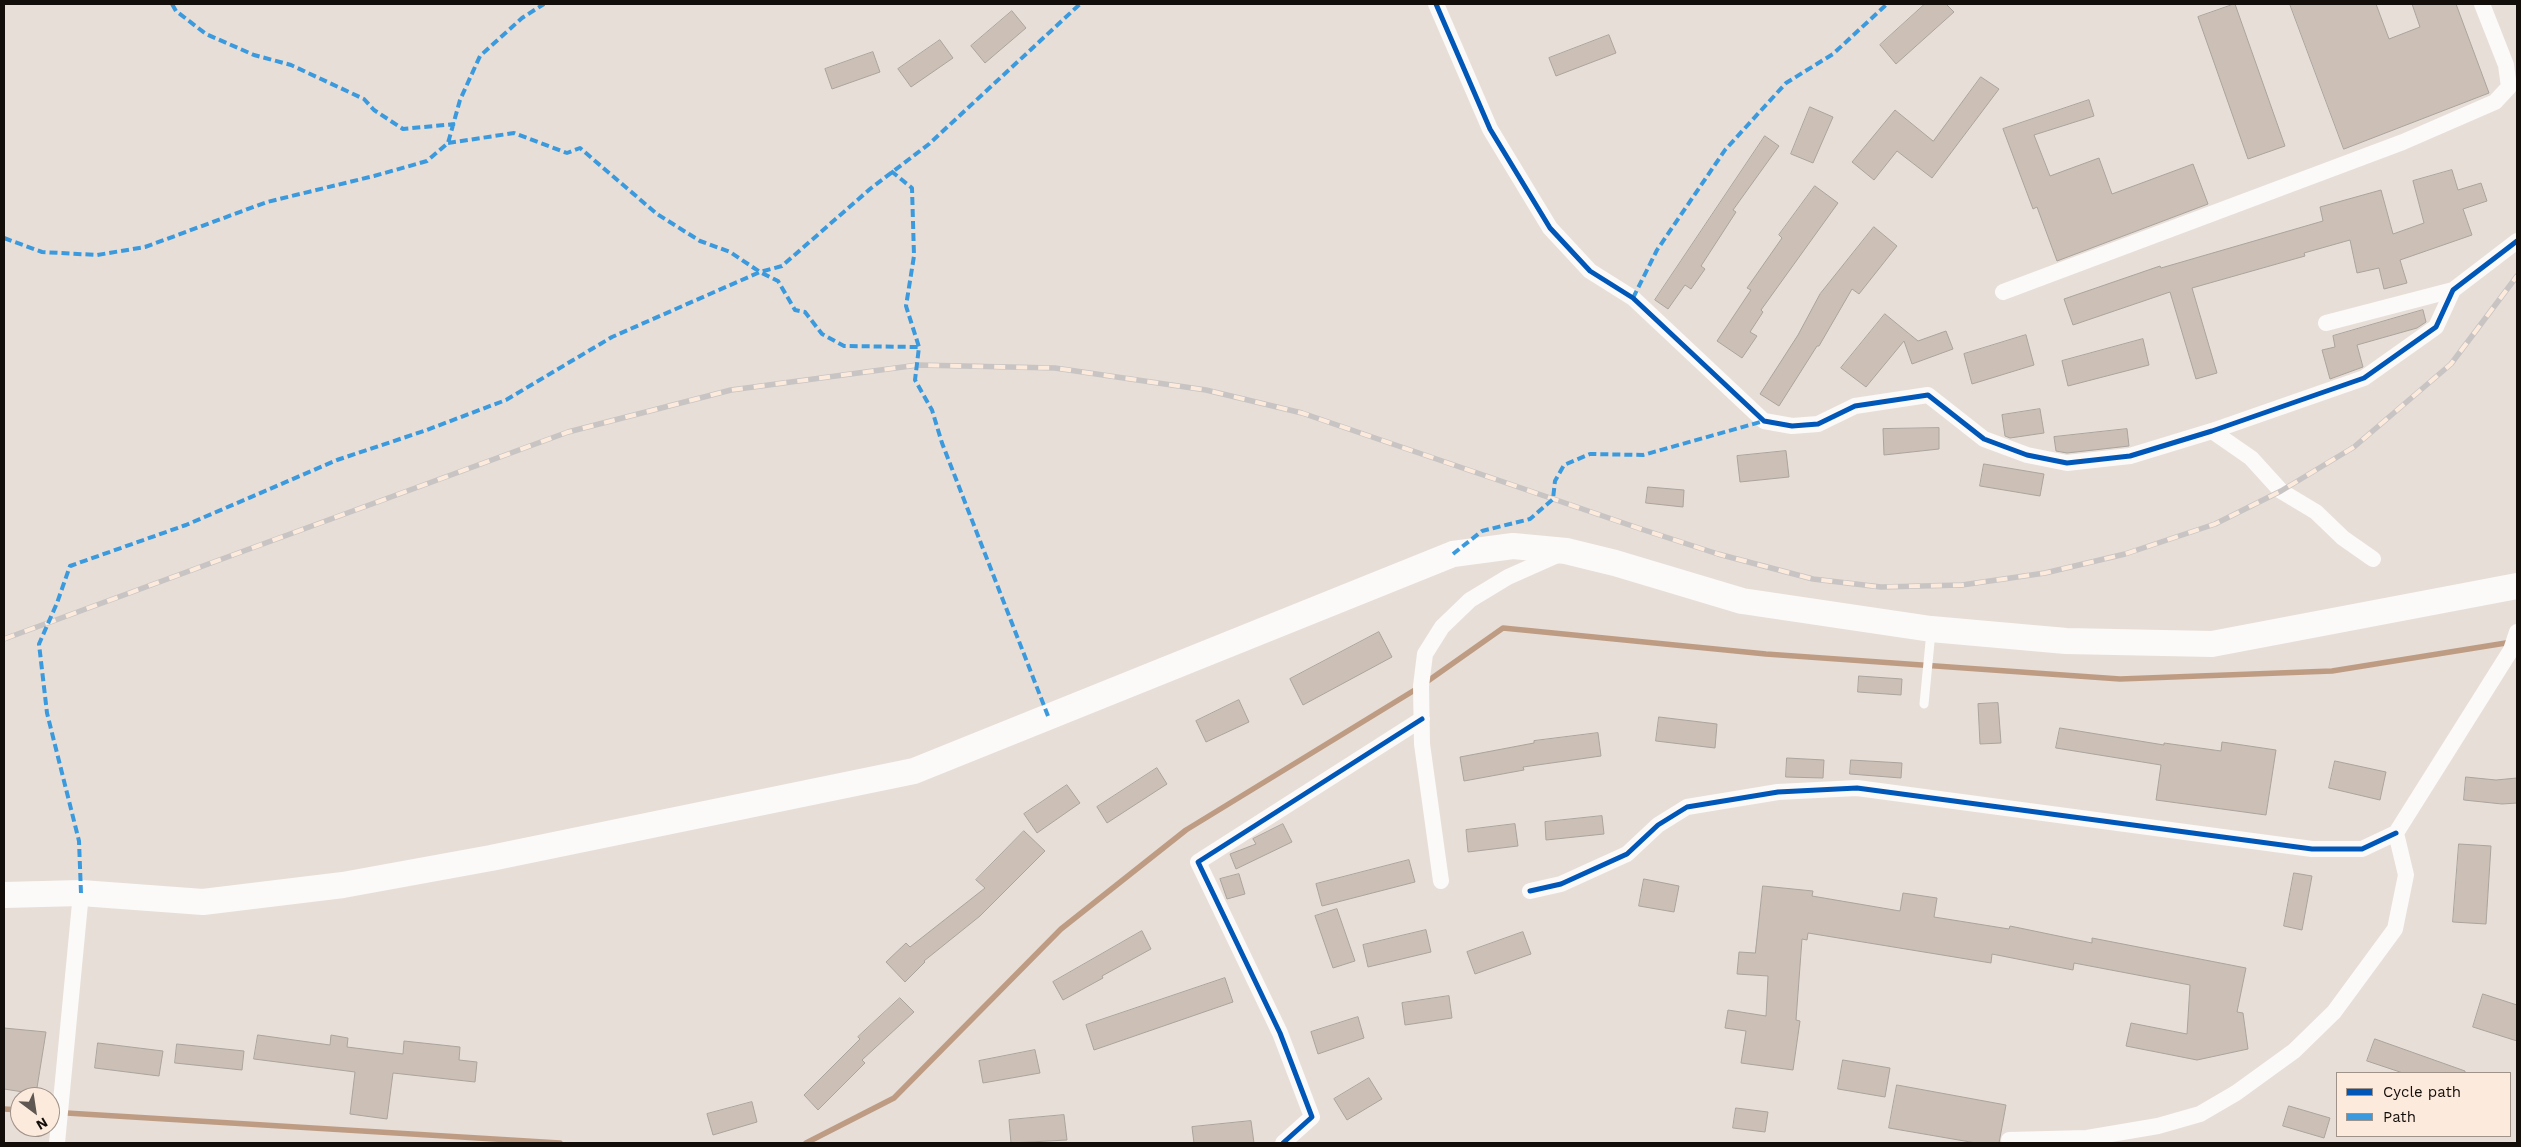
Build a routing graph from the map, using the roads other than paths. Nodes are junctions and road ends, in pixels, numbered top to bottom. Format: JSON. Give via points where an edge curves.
{"nodes":[{"id":1,"x":1436,"y":4,"type":"edge"},
{"id":2,"x":2482,"y":4,"type":"edge"},
{"id":3,"x":2517,"y":242,"type":"edge"},
{"id":4,"x":2453,"y":290,"type":"junction"},
{"id":5,"x":2003,"y":292,"type":"dead end"},
{"id":6,"x":2326,"y":323,"type":"dead end"},
{"id":7,"x":2212,"y":431,"type":"junction"},
{"id":8,"x":1566,"y":551,"type":"junction"},
{"id":9,"x":2373,"y":558,"type":"dead end"},
{"id":10,"x":2517,"y":586,"type":"edge"},
{"id":11,"x":2517,"y":632,"type":"edge"},
{"id":12,"x":1930,"y":638,"type":"junction"},
{"id":13,"x":2514,"y":650,"type":"edge"},
{"id":14,"x":1924,"y":704,"type":"dead end"},
{"id":15,"x":1422,"y":719,"type":"junction"},
{"id":16,"x":2396,"y":833,"type":"junction"},
{"id":17,"x":1440,"y":881,"type":"dead end"},
{"id":18,"x":1530,"y":892,"type":"dead end"},
{"id":19,"x":81,"y":893,"type":"junction"},
{"id":20,"x":4,"y":895,"type":"edge"},
{"id":21,"x":60,"y":1103,"type":"edge"},
{"id":22,"x":2009,"y":1140,"type":"dead end"},
{"id":23,"x":2092,"y":1140,"type":"edge"},
{"id":24,"x":1283,"y":1143,"type":"edge"}],
"edges":[{"from":1,"to":7,"type":"street","via":[[1490,129],[1550,228],[1590,271],[1632,298],[1764,422],[1792,426],[1818,424],[1855,406],[1928,395],[1984,439],[2027,455],[2067,463],[2130,456]]},
{"from":2,"to":5,"type":"street","via":[[2509,87],[2495,102],[2403,142]]},
{"from":3,"to":4,"type":"street"},
{"from":4,"to":6,"type":"street"},
{"from":4,"to":7,"type":"street","via":[[2436,328],[2364,378]]},
{"from":7,"to":9,"type":"street","via":[[2252,458],[2281,491],[2316,512],[2343,538]]},
{"from":8,"to":12,"type":"main road","via":[[1742,601]]},
{"from":8,"to":15,"type":"street","via":[[1508,577],[1470,600],[1442,627],[1425,654],[1421,686]]},
{"from":8,"to":19,"type":"main road","via":[[1513,546],[1453,554],[914,771],[343,885],[202,902]]},
{"from":10,"to":12,"type":"main road","via":[[2212,644]]},
{"from":11,"to":13,"type":"street"},
{"from":12,"to":14,"type":"lane"},
{"from":13,"to":16,"type":"street"},
{"from":15,"to":17,"type":"street","via":[[1422,744]]},
{"from":15,"to":24,"type":"street","via":[[1198,862],[1280,1033],[1312,1117]]},
{"from":16,"to":18,"type":"street","via":[[2362,849],[2312,849],[1856,788],[1778,792],[1687,807],[1658,825],[1626,854],[1562,884]]},
{"from":16,"to":23,"type":"street","via":[[2406,875],[2395,928],[2334,1012],[2294,1051],[2236,1093],[2200,1114]]},
{"from":19,"to":20,"type":"main road"},
{"from":19,"to":21,"type":"street"},
{"from":22,"to":23,"type":"street"}]}
